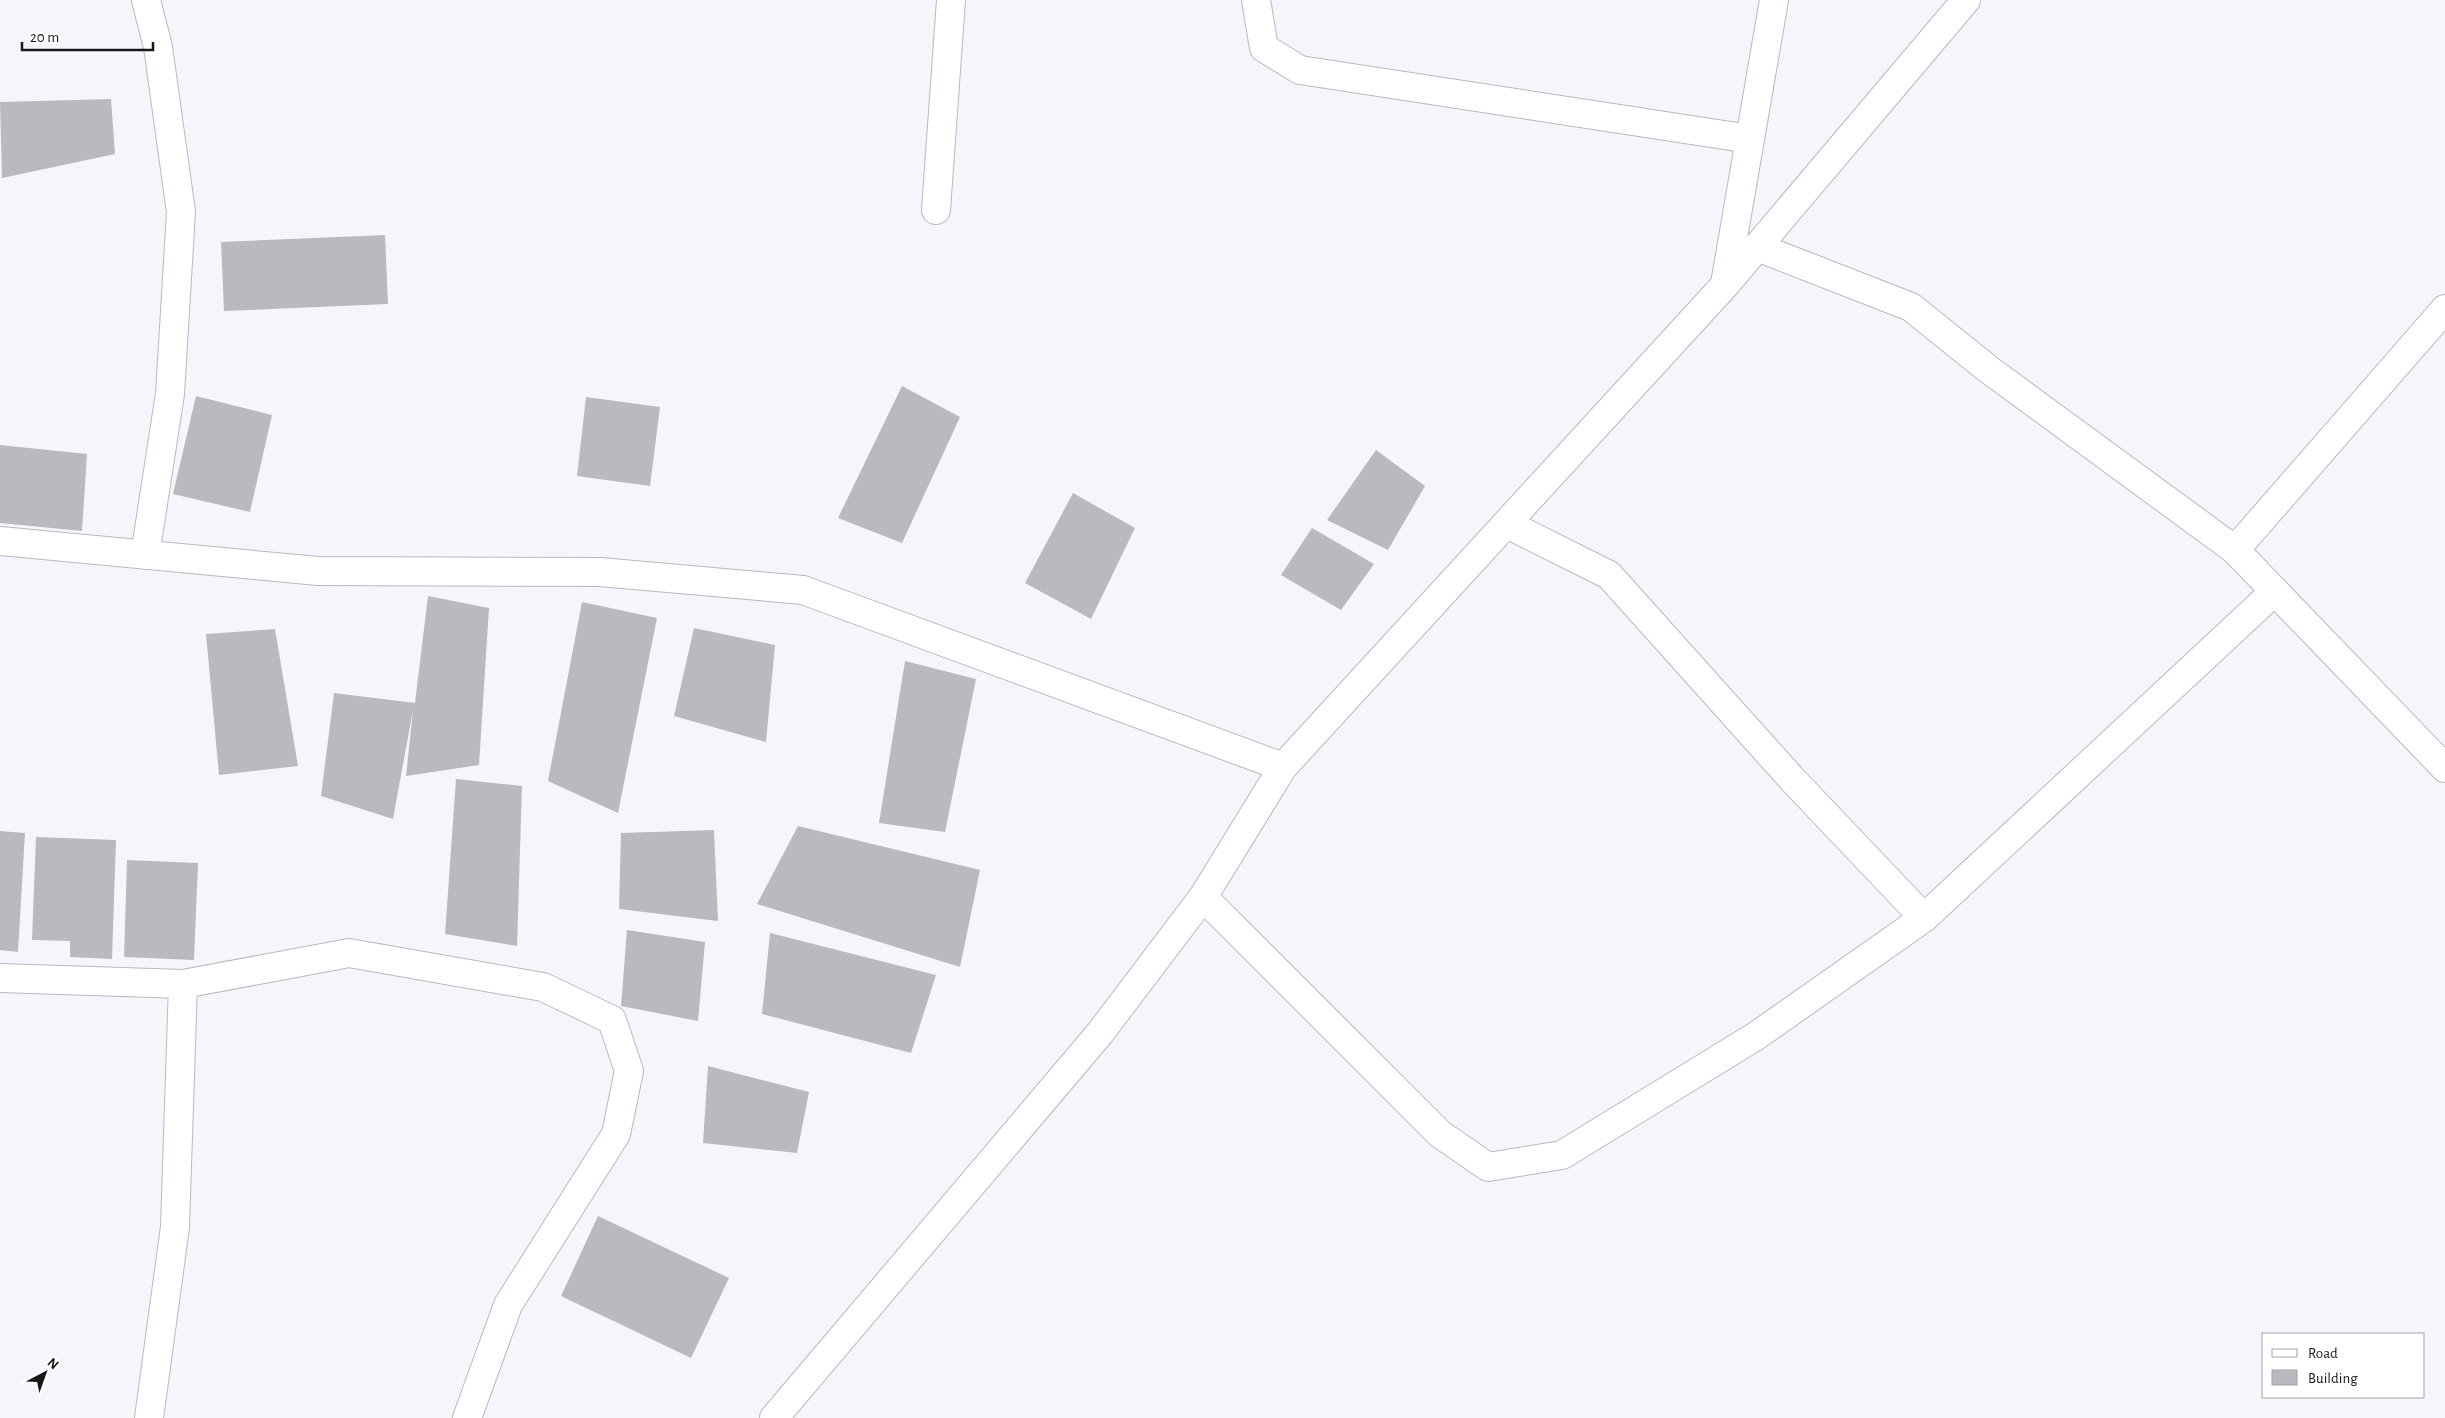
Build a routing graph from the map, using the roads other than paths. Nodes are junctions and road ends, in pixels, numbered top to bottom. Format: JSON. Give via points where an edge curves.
{"nodes":[{"id":1,"x":146,"y":0,"type":"edge"},
{"id":2,"x":951,"y":0,"type":"edge"},
{"id":3,"x":1256,"y":0,"type":"edge"},
{"id":4,"x":1774,"y":0,"type":"edge"},
{"id":5,"x":1966,"y":0,"type":"edge"},
{"id":6,"x":1750,"y":139,"type":"junction"},
{"id":7,"x":936,"y":210,"type":"dead end"},
{"id":8,"x":1757,"y":246,"type":"junction"},
{"id":9,"x":1725,"y":285,"type":"junction"},
{"id":10,"x":2445,"y":309,"type":"edge"},
{"id":11,"x":1506,"y":524,"type":"junction"},
{"id":12,"x":0,"y":541,"type":"edge"},
{"id":13,"x":2235,"y":550,"type":"junction"},
{"id":14,"x":145,"y":555,"type":"junction"},
{"id":15,"x":2275,"y":591,"type":"junction"},
{"id":16,"x":1284,"y":768,"type":"junction"},
{"id":17,"x":2445,"y":768,"type":"edge"},
{"id":18,"x":1203,"y":897,"type":"junction"},
{"id":19,"x":1924,"y":918,"type":"junction"},
{"id":20,"x":0,"y":978,"type":"edge"},
{"id":21,"x":183,"y":984,"type":"junction"},
{"id":22,"x":149,"y":1418,"type":"edge"},
{"id":23,"x":467,"y":1418,"type":"edge"},
{"id":24,"x":774,"y":1418,"type":"edge"}],
"edges":[{"from":1,"to":14,"type":"street","via":[[158,47],[181,212],[170,394]]},
{"from":2,"to":7,"type":"street"},
{"from":3,"to":6,"type":"street","via":[[1264,48],[1300,70]]},
{"from":4,"to":6,"type":"street"},
{"from":5,"to":8,"type":"street"},
{"from":6,"to":9,"type":"street"},
{"from":8,"to":9,"type":"street"},
{"from":8,"to":13,"type":"street","via":[[1912,307],[1988,369]]},
{"from":9,"to":11,"type":"street"},
{"from":10,"to":13,"type":"street"},
{"from":11,"to":16,"type":"street"},
{"from":11,"to":19,"type":"street","via":[[1609,575],[1792,779]]},
{"from":12,"to":14,"type":"street"},
{"from":13,"to":15,"type":"street"},
{"from":14,"to":16,"type":"street","via":[[318,571],[600,572],[803,590]]},
{"from":15,"to":17,"type":"street"},
{"from":15,"to":19,"type":"street"},
{"from":16,"to":18,"type":"street"},
{"from":18,"to":19,"type":"street","via":[[1440,1134],[1488,1167],[1562,1155],[1756,1036]]},
{"from":18,"to":24,"type":"street","via":[[1100,1033]]},
{"from":20,"to":21,"type":"street"},
{"from":21,"to":22,"type":"street","via":[[174,1228]]},
{"from":21,"to":23,"type":"street","via":[[349,953],[542,987],[612,1020],[630,1071],[616,1134],[508,1305]]}]}
